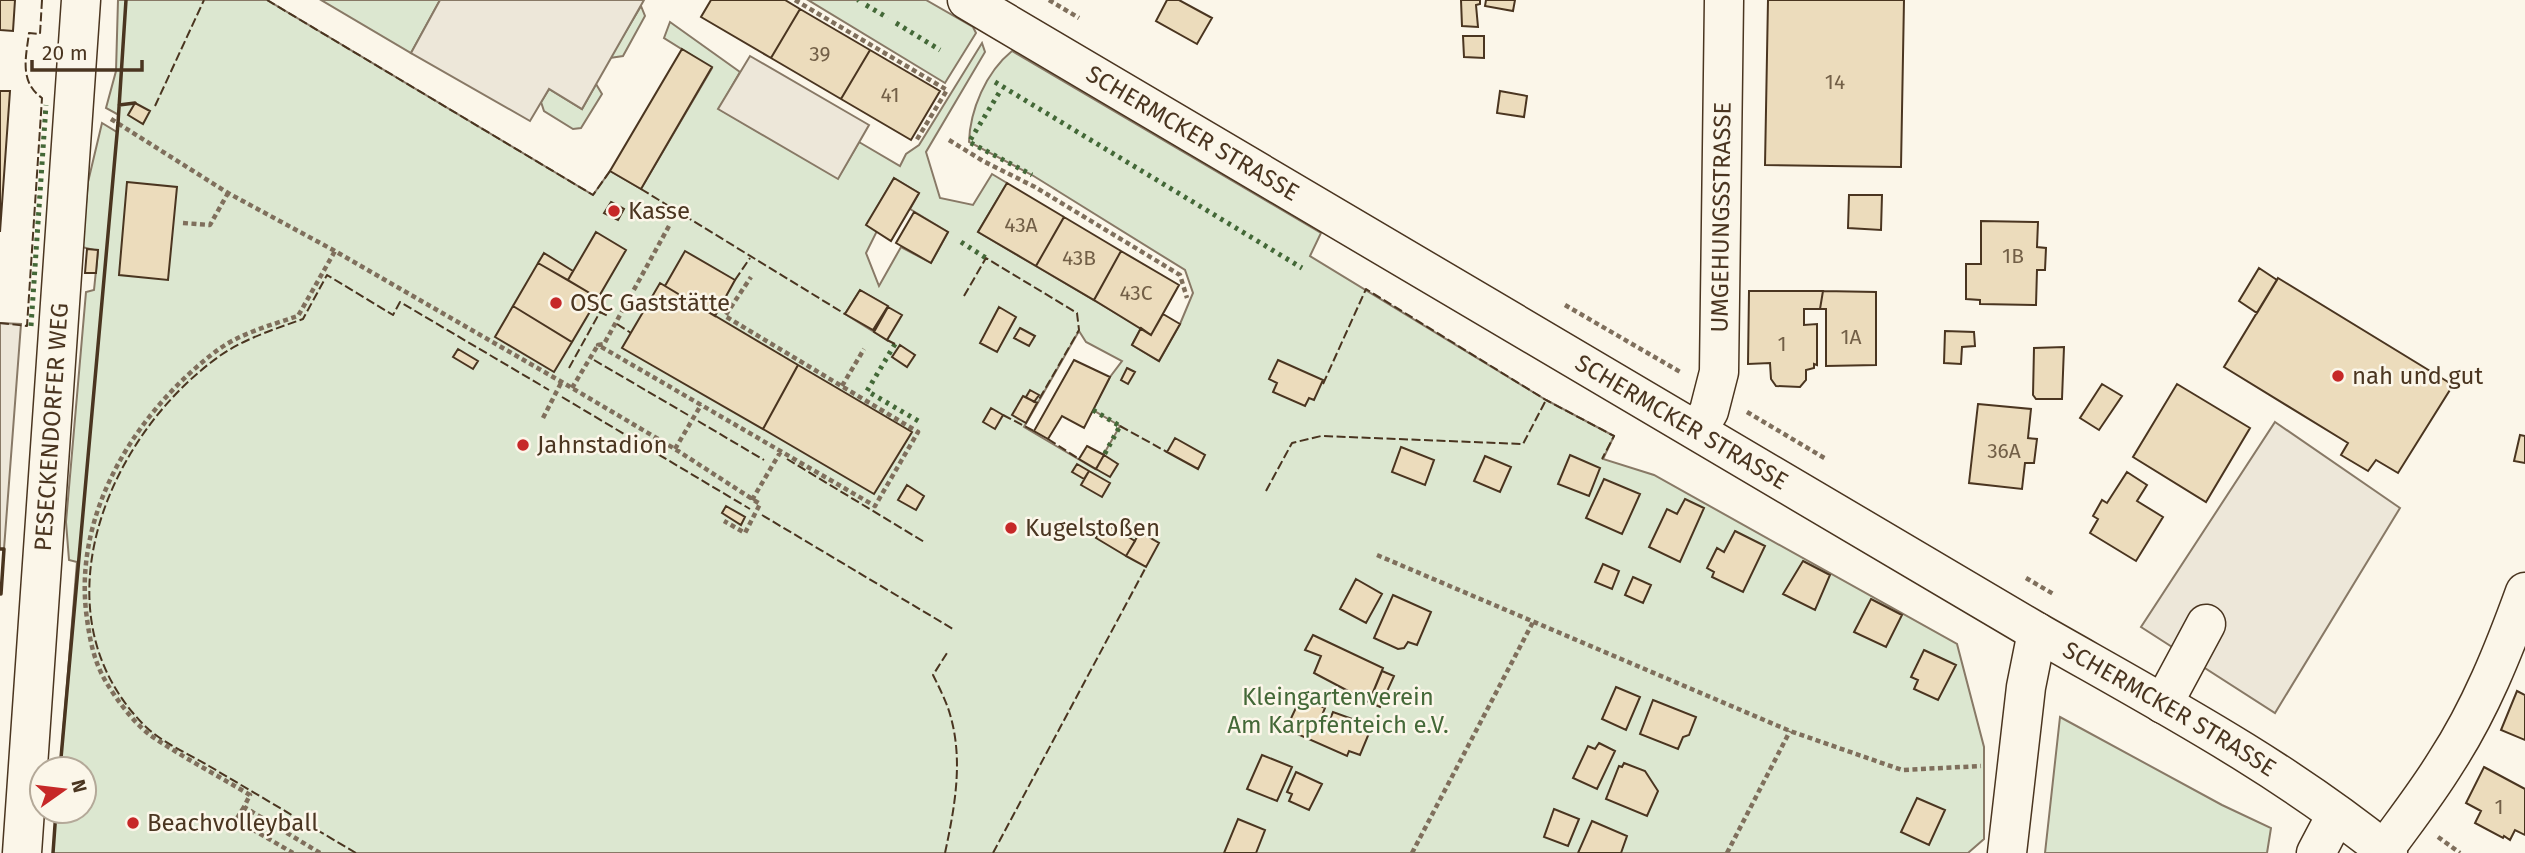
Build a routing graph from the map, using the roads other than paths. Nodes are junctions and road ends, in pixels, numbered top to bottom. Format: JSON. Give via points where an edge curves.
{"nodes":[{"id":1,"x":81,"y":0,"type":"edge"},
{"id":2,"x":967,"y":0,"type":"edge"},
{"id":3,"x":1724,"y":0,"type":"edge"},
{"id":4,"x":1698,"y":430,"type":"junction"},
{"id":5,"x":2525,"y":592,"type":"edge"},
{"id":6,"x":2206,"y":624,"type":"dead end"},
{"id":7,"x":2037,"y":632,"type":"junction"},
{"id":8,"x":2162,"y":704,"type":"junction"},
{"id":9,"x":2336,"y":815,"type":"junction"},
{"id":10,"x":2386,"y":852,"type":"edge"},
{"id":11,"x":22,"y":853,"type":"edge"},
{"id":12,"x":2007,"y":853,"type":"edge"},
{"id":13,"x":2316,"y":853,"type":"edge"}],
"edges":[{"from":1,"to":11,"type":"street","name":"PESECKENDORFER WEG"},
{"from":2,"to":4,"type":"street","name":"SCHERMCKER STRASSE"},
{"from":3,"to":4,"type":"street","name":"UMGEHUNGSSTRASSE","via":[[1719,372],[1709,411]]},
{"from":4,"to":7,"type":"street","name":"SCHERMCKER STRASSE"},
{"from":5,"to":10,"type":"street","via":[[2481,698],[2448,761]]},
{"from":6,"to":8,"type":"street"},
{"from":7,"to":8,"type":"street","name":"SCHERMCKER STRASSE"},
{"from":7,"to":12,"type":"street","via":[[2026,687]]},
{"from":8,"to":9,"type":"street","name":"SCHERMCKER STRASSE"},
{"from":9,"to":10,"type":"street","name":"SCHERMCKER STRASSE"},
{"from":9,"to":13,"type":"street"}]}
